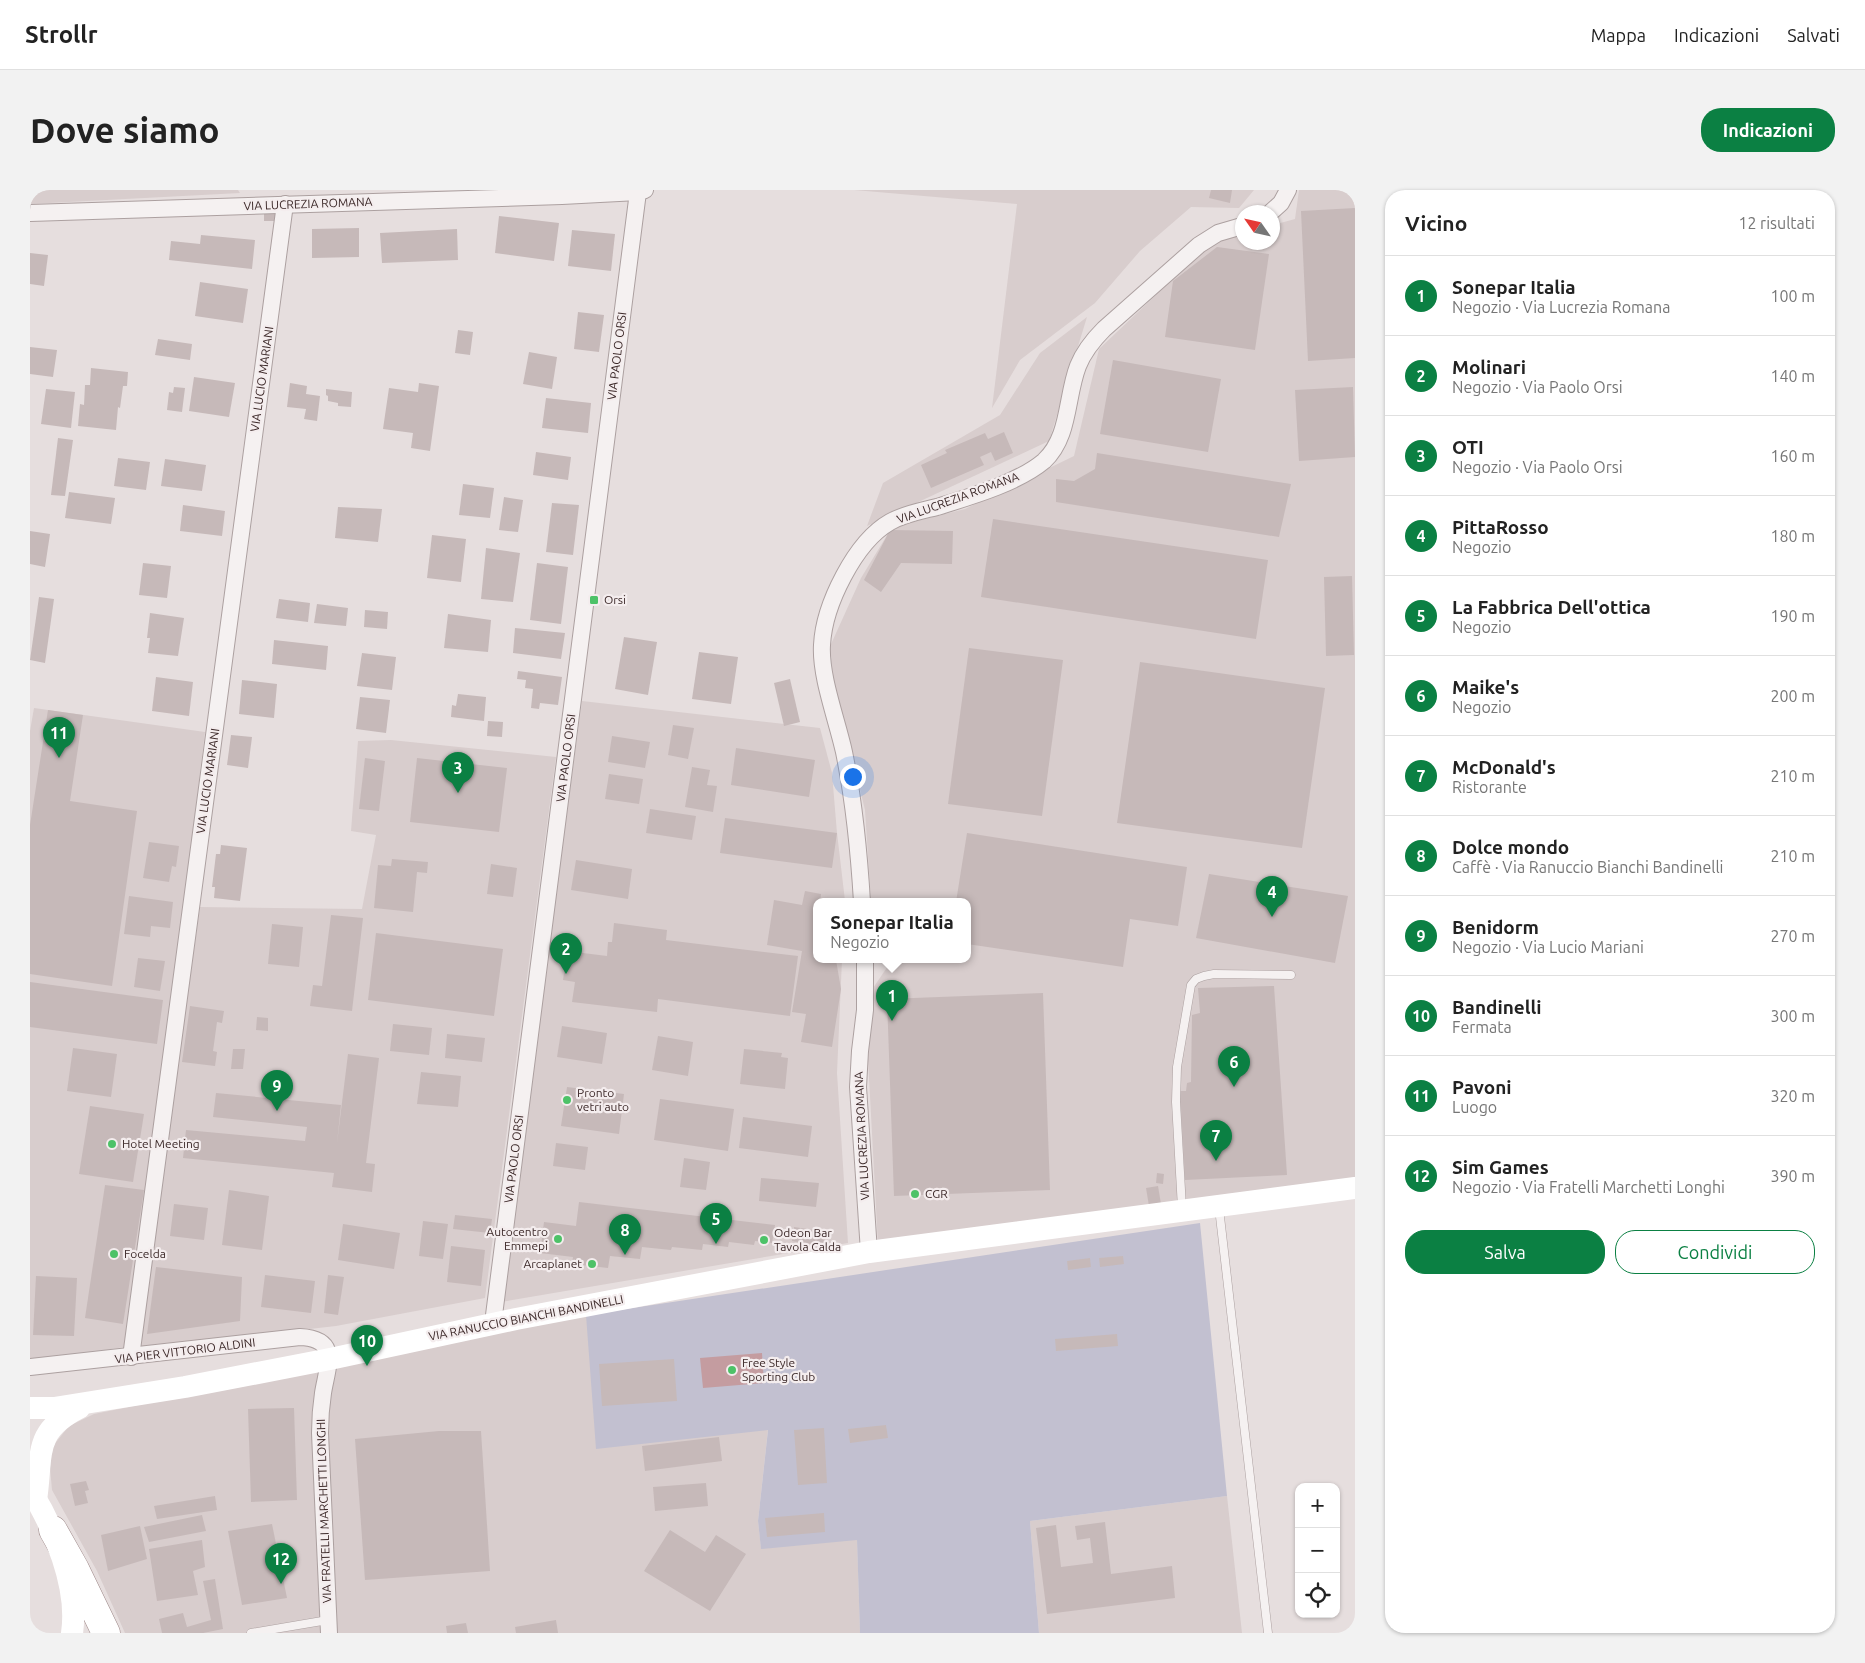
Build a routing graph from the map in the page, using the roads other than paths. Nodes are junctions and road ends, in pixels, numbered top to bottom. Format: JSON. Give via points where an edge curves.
{"nodes":[{"id":1,"x":1288,"y":190,"type":"edge"},
{"id":2,"x":642,"y":191,"type":"edge"},
{"id":3,"x":285,"y":204,"type":"junction"},
{"id":4,"x":1278,"y":205,"type":"edge"},
{"id":5,"x":30,"y":213,"type":"edge"},
{"id":6,"x":1235,"y":228,"type":"edge"},
{"id":7,"x":862,"y":898,"type":"edge"},
{"id":8,"x":865,"y":963,"type":"edge"},
{"id":9,"x":1291,"y":975,"type":"dead end"},
{"id":10,"x":1355,"y":1188,"type":"edge"},
{"id":11,"x":1219,"y":1206,"type":"junction"},
{"id":12,"x":1182,"y":1211,"type":"junction"},
{"id":13,"x":869,"y":1252,"type":"junction"},
{"id":14,"x":494,"y":1323,"type":"junction"},
{"id":15,"x":131,"y":1357,"type":"junction"},
{"id":16,"x":330,"y":1359,"type":"junction"},
{"id":17,"x":30,"y":1367,"type":"edge"},
{"id":18,"x":89,"y":1403,"type":"junction"},
{"id":19,"x":30,"y":1408,"type":"edge"},
{"id":20,"x":33,"y":1494,"type":"edge"},
{"id":21,"x":53,"y":1530,"type":"junction"},
{"id":22,"x":328,"y":1626,"type":"edge"},
{"id":23,"x":72,"y":1633,"type":"edge"},
{"id":24,"x":106,"y":1633,"type":"edge"},
{"id":25,"x":251,"y":1633,"type":"edge"},
{"id":26,"x":1268,"y":1633,"type":"edge"}],
"edges":[{"from":1,"to":4,"type":"street"},
{"from":2,"to":3,"type":"street","name":"VIA LUCREZIA ROMANA"},
{"from":2,"to":14,"type":"street","name":"VIA PAOLO ORSI"},
{"from":3,"to":5,"type":"street","name":"VIA LUCREZIA ROMANA"},
{"from":3,"to":15,"type":"street","name":"VIA LUCIO MARIANI"},
{"from":6,"to":7,"type":"street","name":"VIA LUCREZIA ROMANA","via":[[1218,233],[1199,246],[1092,341],[1076,371],[1060,440],[1044,460],[1000,485],[889,522],[869,540],[846,573],[826,621],[822,651],[850,784]]},
{"from":8,"to":13,"type":"street","name":"VIA LUCREZIA ROMANA","via":[[865,1010],[858,1087]]},
{"from":9,"to":12,"type":"lane","via":[[1214,974],[1196,979],[1191,985],[1176,1084]]},
{"from":10,"to":11,"type":"street","name":"VIA RANUCCIO BIANCHI BANDINELLI"},
{"from":11,"to":12,"type":"street","name":"VIA RANUCCIO BIANCHI BANDINELLI"},
{"from":11,"to":26,"type":"lane"},
{"from":12,"to":13,"type":"street","name":"VIA RANUCCIO BIANCHI BANDINELLI"},
{"from":13,"to":14,"type":"street","name":"VIA RANUCCIO BIANCHI BANDINELLI"},
{"from":14,"to":16,"type":"street","name":"VIA RANUCCIO BIANCHI BANDINELLI"},
{"from":15,"to":16,"type":"street","name":"VIA PIER VITTORIO ALDINI","via":[[300,1337],[318,1341]]},
{"from":15,"to":17,"type":"street","name":"VIA PIER VITTORIO ALDINI"},
{"from":16,"to":18,"type":"street","name":"VIA RANUCCIO BIANCHI BANDINELLI"},
{"from":16,"to":22,"type":"street","name":"VIA FRATELLI MARCHETTI LONGHI","via":[[322,1399],[320,1433]]},
{"from":18,"to":19,"type":"street","name":"VIA RANUCCIO BIANCHI BANDINELLI"},
{"from":18,"to":20,"type":"street","via":[[61,1418],[45,1436],[40,1455],[40,1475]]},
{"from":20,"to":21,"type":"street"},
{"from":21,"to":23,"type":"street","via":[[70,1586],[74,1614]]},
{"from":21,"to":24,"type":"highway"},
{"from":22,"to":25,"type":"lane"}]}
